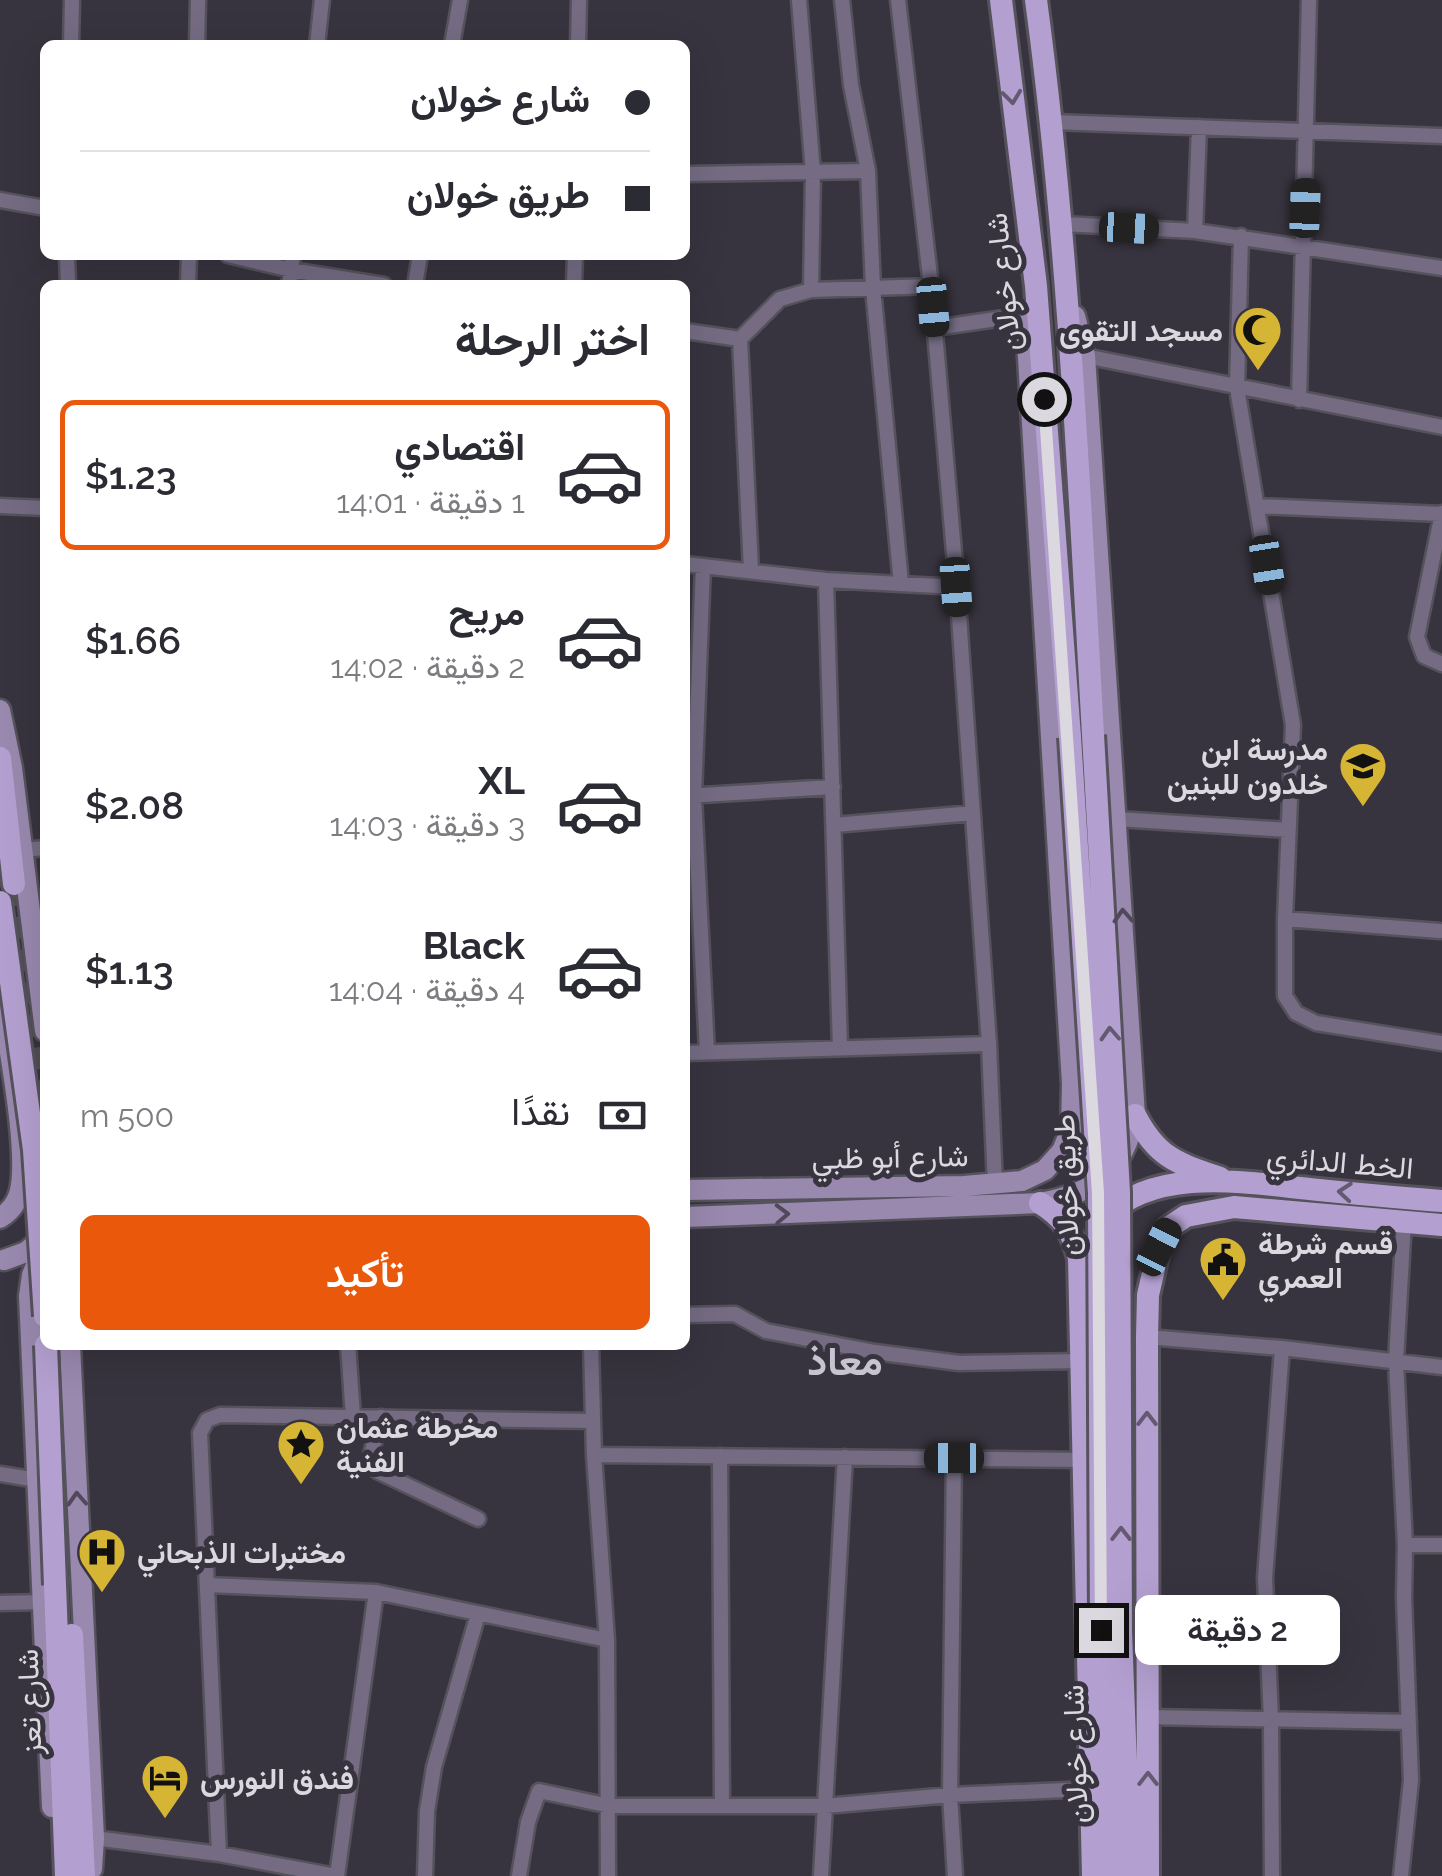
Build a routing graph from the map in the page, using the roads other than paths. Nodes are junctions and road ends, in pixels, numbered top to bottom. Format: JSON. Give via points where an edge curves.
{"nodes":[{"id":1,"x":72,"y":0,"type":"edge"},
{"id":2,"x":198,"y":0,"type":"edge"},
{"id":3,"x":322,"y":0,"type":"edge"},
{"id":4,"x":460,"y":0,"type":"edge"},
{"id":5,"x":579,"y":0,"type":"edge"},
{"id":6,"x":799,"y":0,"type":"edge"},
{"id":7,"x":842,"y":0,"type":"edge"},
{"id":8,"x":898,"y":0,"type":"edge"},
{"id":9,"x":1001,"y":0,"type":"edge"},
{"id":10,"x":1036,"y":0,"type":"edge"},
{"id":11,"x":1309,"y":0,"type":"edge"},
{"id":12,"x":71,"y":40,"type":"edge"},
{"id":13,"x":197,"y":40,"type":"edge"},
{"id":14,"x":318,"y":40,"type":"edge"},
{"id":15,"x":453,"y":40,"type":"edge"},
{"id":16,"x":578,"y":40,"type":"edge"},
{"id":17,"x":1052,"y":122,"type":"junction"},
{"id":18,"x":1199,"y":127,"type":"junction"},
{"id":19,"x":1308,"y":131,"type":"junction"},
{"id":20,"x":1442,"y":136,"type":"edge"},
{"id":21,"x":868,"y":170,"type":"junction"},
{"id":22,"x":813,"y":173,"type":"junction"},
{"id":23,"x":690,"y":174,"type":"edge"},
{"id":24,"x":0,"y":200,"type":"edge"},
{"id":25,"x":40,"y":207,"type":"edge"},
{"id":26,"x":1063,"y":224,"type":"junction"},
{"id":27,"x":1195,"y":230,"type":"junction"},
{"id":28,"x":1241,"y":236,"type":"junction"},
{"id":29,"x":1304,"y":247,"type":"junction"},
{"id":30,"x":249,"y":260,"type":"edge"},
{"id":31,"x":1442,"y":268,"type":"edge"},
{"id":32,"x":291,"y":270,"type":"edge"},
{"id":33,"x":353,"y":280,"type":"edge"},
{"id":34,"x":1067,"y":285,"type":"junction"},
{"id":35,"x":932,"y":286,"type":"junction"},
{"id":36,"x":1036,"y":286,"type":"junction"},
{"id":37,"x":873,"y":288,"type":"junction"},
{"id":38,"x":811,"y":290,"type":"junction"},
{"id":39,"x":1031,"y":314,"type":"junction"},
{"id":40,"x":935,"y":328,"type":"junction"},
{"id":41,"x":690,"y":332,"type":"edge"},
{"id":42,"x":740,"y":339,"type":"junction"},
{"id":43,"x":1085,"y":356,"type":"junction"},
{"id":44,"x":1238,"y":388,"type":"junction"},
{"id":45,"x":1299,"y":400,"type":"junction"},
{"id":46,"x":1442,"y":427,"type":"edge"},
{"id":47,"x":0,"y":506,"type":"edge"},
{"id":48,"x":1257,"y":506,"type":"junction"},
{"id":49,"x":40,"y":508,"type":"edge"},
{"id":50,"x":1442,"y":513,"type":"edge"},
{"id":51,"x":690,"y":565,"type":"edge"},
{"id":52,"x":703,"y":566,"type":"junction"},
{"id":53,"x":750,"y":570,"type":"junction"},
{"id":54,"x":826,"y":580,"type":"junction"},
{"id":55,"x":901,"y":584,"type":"junction"},
{"id":56,"x":956,"y":587,"type":"junction"},
{"id":57,"x":1442,"y":664,"type":"edge"},
{"id":58,"x":0,"y":710,"type":"edge"},
{"id":59,"x":1081,"y":736,"type":"junction"},
{"id":60,"x":0,"y":758,"type":"edge"},
{"id":61,"x":832,"y":786,"type":"junction"},
{"id":62,"x":690,"y":796,"type":"edge"},
{"id":63,"x":973,"y":813,"type":"junction"},
{"id":64,"x":1118,"y":819,"type":"junction"},
{"id":65,"x":834,"y":825,"type":"junction"},
{"id":66,"x":1288,"y":830,"type":"junction"},
{"id":67,"x":40,"y":848,"type":"edge"},
{"id":68,"x":23,"y":850,"type":"junction"},
{"id":69,"x":7,"y":893,"type":"edge"},
{"id":70,"x":1285,"y":918,"type":"junction"},
{"id":71,"x":1440,"y":931,"type":"edge"},
{"id":72,"x":0,"y":990,"type":"edge"},
{"id":73,"x":40,"y":990,"type":"edge"},
{"id":74,"x":989,"y":1044,"type":"junction"},
{"id":75,"x":1442,"y":1044,"type":"edge"},
{"id":76,"x":840,"y":1048,"type":"junction"},
{"id":77,"x":707,"y":1052,"type":"junction"},
{"id":78,"x":690,"y":1053,"type":"edge"},
{"id":79,"x":1133,"y":1083,"type":"junction"},
{"id":80,"x":1072,"y":1084,"type":"junction"},
{"id":81,"x":1135,"y":1115,"type":"junction"},
{"id":82,"x":1071,"y":1129,"type":"joint"},
{"id":83,"x":33,"y":1145,"type":"edge"},
{"id":84,"x":1233,"y":1182,"type":"junction"},
{"id":85,"x":994,"y":1185,"type":"junction"},
{"id":86,"x":964,"y":1186,"type":"junction"},
{"id":87,"x":690,"y":1190,"type":"edge"},
{"id":88,"x":1442,"y":1202,"type":"edge"},
{"id":89,"x":1040,"y":1203,"type":"junction"},
{"id":90,"x":965,"y":1208,"type":"junction"},
{"id":91,"x":690,"y":1217,"type":"edge"},
{"id":92,"x":0,"y":1220,"type":"edge"},
{"id":93,"x":1404,"y":1221,"type":"junction"},
{"id":94,"x":40,"y":1224,"type":"edge"},
{"id":95,"x":1442,"y":1225,"type":"edge"},
{"id":96,"x":40,"y":1240,"type":"edge"},
{"id":97,"x":40,"y":1245,"type":"edge"},
{"id":98,"x":1079,"y":1258,"type":"junction"},
{"id":99,"x":40,"y":1260,"type":"edge"},
{"id":100,"x":1,"y":1262,"type":"edge"},
{"id":101,"x":40,"y":1263,"type":"edge"},
{"id":102,"x":30,"y":1296,"type":"junction"},
{"id":103,"x":690,"y":1315,"type":"edge"},
{"id":104,"x":1080,"y":1324,"type":"junction"},
{"id":105,"x":1147,"y":1330,"type":"junction"},
{"id":106,"x":1282,"y":1348,"type":"junction"},
{"id":107,"x":46,"y":1350,"type":"edge"},
{"id":108,"x":70,"y":1350,"type":"edge"},
{"id":109,"x":348,"y":1350,"type":"edge"},
{"id":110,"x":591,"y":1350,"type":"edge"},
{"id":111,"x":1080,"y":1361,"type":"junction"},
{"id":112,"x":1396,"y":1361,"type":"junction"},
{"id":113,"x":1442,"y":1367,"type":"edge"},
{"id":114,"x":72,"y":1391,"type":"junction"},
{"id":115,"x":33,"y":1392,"type":"junction"},
{"id":116,"x":352,"y":1417,"type":"junction"},
{"id":117,"x":381,"y":1418,"type":"junction"},
{"id":118,"x":594,"y":1421,"type":"junction"},
{"id":119,"x":594,"y":1455,"type":"junction"},
{"id":120,"x":720,"y":1456,"type":"junction"},
{"id":121,"x":846,"y":1457,"type":"junction"},
{"id":122,"x":954,"y":1458,"type":"junction"},
{"id":123,"x":1081,"y":1460,"type":"junction"},
{"id":124,"x":0,"y":1474,"type":"edge"},
{"id":125,"x":37,"y":1480,"type":"junction"},
{"id":126,"x":478,"y":1518,"type":"dead end"},
{"id":127,"x":1405,"y":1545,"type":"junction"},
{"id":128,"x":1442,"y":1545,"type":"edge"},
{"id":129,"x":208,"y":1585,"type":"junction"},
{"id":130,"x":55,"y":1590,"type":"junction"},
{"id":131,"x":376,"y":1592,"type":"junction"},
{"id":132,"x":0,"y":1603,"type":"edge"},
{"id":133,"x":478,"y":1614,"type":"junction"},
{"id":134,"x":1111,"y":1631,"type":"junction"},
{"id":135,"x":607,"y":1640,"type":"junction"},
{"id":136,"x":1148,"y":1717,"type":"junction"},
{"id":137,"x":1271,"y":1721,"type":"junction"},
{"id":138,"x":1409,"y":1722,"type":"junction"},
{"id":139,"x":1089,"y":1789,"type":"junction"},
{"id":140,"x":950,"y":1794,"type":"junction"},
{"id":141,"x":610,"y":1806,"type":"junction"},
{"id":142,"x":722,"y":1806,"type":"junction"},
{"id":143,"x":826,"y":1806,"type":"junction"},
{"id":144,"x":94,"y":1838,"type":"junction"},
{"id":145,"x":218,"y":1854,"type":"junction"},
{"id":146,"x":63,"y":1876,"type":"edge"},
{"id":147,"x":88,"y":1876,"type":"edge"},
{"id":148,"x":336,"y":1876,"type":"edge"},
{"id":149,"x":425,"y":1876,"type":"edge"},
{"id":150,"x":520,"y":1876,"type":"edge"},
{"id":151,"x":608,"y":1876,"type":"edge"},
{"id":152,"x":821,"y":1876,"type":"edge"},
{"id":153,"x":955,"y":1876,"type":"edge"},
{"id":154,"x":1093,"y":1876,"type":"edge"},
{"id":155,"x":1110,"y":1876,"type":"edge"},
{"id":156,"x":1130,"y":1876,"type":"edge"},
{"id":157,"x":1148,"y":1876,"type":"edge"},
{"id":158,"x":1272,"y":1876,"type":"edge"},
{"id":159,"x":1401,"y":1876,"type":"edge"}],
"edges":[{"from":1,"to":12,"type":"street"},
{"from":2,"to":13,"type":"street"},
{"from":3,"to":14,"type":"street"},
{"from":4,"to":15,"type":"street"},
{"from":5,"to":16,"type":"street"},
{"from":6,"to":22,"type":"street"},
{"from":7,"to":21,"type":"street"},
{"from":8,"to":35,"type":"street"},
{"from":9,"to":36,"type":"main road","name":"شارع خولان","one_way":true},
{"from":10,"to":17,"type":"main road","name":"شارع خولان"},
{"from":11,"to":19,"type":"street"},
{"from":17,"to":18,"type":"street"},
{"from":17,"to":26,"type":"main road","name":"شارع خولان"},
{"from":18,"to":19,"type":"street"},
{"from":18,"to":27,"type":"street"},
{"from":19,"to":20,"type":"street"},
{"from":19,"to":29,"type":"street"},
{"from":21,"to":22,"type":"street"},
{"from":21,"to":37,"type":"street"},
{"from":22,"to":23,"type":"street"},
{"from":22,"to":38,"type":"street"},
{"from":24,"to":25,"type":"street"},
{"from":26,"to":27,"type":"street"},
{"from":26,"to":34,"type":"main road","name":"شارع خولان"},
{"from":27,"to":28,"type":"street"},
{"from":28,"to":29,"type":"street"},
{"from":28,"to":44,"type":"street"},
{"from":29,"to":31,"type":"street"},
{"from":29,"to":45,"type":"street"},
{"from":30,"to":32,"type":"street"},
{"from":32,"to":33,"type":"street"},
{"from":34,"to":43,"type":"main road"},
{"from":34,"to":59,"type":"main road","name":"شارع خولان"},
{"from":35,"to":37,"type":"street"},
{"from":35,"to":40,"type":"street"},
{"from":36,"to":39,"type":"main road","name":"طريق خولان"},
{"from":36,"to":59,"type":"main road","name":"شارع خولان"},
{"from":37,"to":38,"type":"street"},
{"from":37,"to":55,"type":"street"},
{"from":38,"to":42,"type":"street","via":[[780,300]]},
{"from":39,"to":40,"type":"street"},
{"from":39,"to":80,"type":"main road","name":"طريق خولان","via":[[1027,341]]},
{"from":40,"to":56,"type":"street"},
{"from":41,"to":42,"type":"street"},
{"from":42,"to":53,"type":"street"},
{"from":43,"to":44,"type":"street"},
{"from":43,"to":64,"type":"main road"},
{"from":44,"to":45,"type":"street"},
{"from":44,"to":48,"type":"street"},
{"from":45,"to":46,"type":"street"},
{"from":47,"to":49,"type":"street"},
{"from":48,"to":50,"type":"street"},
{"from":48,"to":66,"type":"street","via":[[1293,725]]},
{"from":50,"to":57,"type":"street","via":[[1417,637],[1424,656]]},
{"from":51,"to":52,"type":"street"},
{"from":52,"to":53,"type":"street"},
{"from":52,"to":62,"type":"street"},
{"from":53,"to":54,"type":"street"},
{"from":54,"to":55,"type":"street"},
{"from":54,"to":61,"type":"street"},
{"from":55,"to":56,"type":"street"},
{"from":56,"to":63,"type":"street"},
{"from":58,"to":68,"type":"main road"},
{"from":59,"to":134,"type":"main road","name":"طريق خولان","bridge":true},
{"from":60,"to":69,"type":"main road"},
{"from":61,"to":62,"type":"street"},
{"from":61,"to":65,"type":"street"},
{"from":62,"to":77,"type":"street"},
{"from":63,"to":65,"type":"street"},
{"from":63,"to":74,"type":"street"},
{"from":64,"to":66,"type":"street"},
{"from":79,"to":64,"type":"main road","one_way":true},
{"from":65,"to":76,"type":"street"},
{"from":66,"to":70,"type":"street"},
{"from":67,"to":68,"type":"street"},
{"from":68,"to":73,"type":"main road"},
{"from":69,"to":83,"type":"main road","bridge":true},
{"from":70,"to":71,"type":"street"},
{"from":70,"to":75,"type":"street","via":[[1285,996],[1296,1014]]},
{"from":72,"to":83,"type":"main road"},
{"from":74,"to":76,"type":"street"},
{"from":74,"to":85,"type":"street"},
{"from":76,"to":77,"type":"street"},
{"from":77,"to":78,"type":"street"},
{"from":79,"to":80,"type":"main road"},
{"from":79,"to":81,"type":"main road"},
{"from":80,"to":82,"type":"main road","name":"طريق خولان"},
{"from":81,"to":84,"type":"main road","via":[[1159,1152]]},
{"from":81,"to":89,"type":"main road","via":[[1130,1142],[1115,1167],[1094,1186]]},
{"from":82,"to":85,"type":"main road","name":"شارع أبو ظبي","via":[[1045,1170]]},
{"from":83,"to":92,"type":"main road","via":[[22,1162],[18,1197]]},
{"from":83,"to":97,"type":"main road","bridge":true},
{"from":88,"to":84,"type":"main road","name":"الخط الدائري","one_way":true},
{"from":84,"to":98,"type":"main road","via":[[1181,1184],[1114,1207],[1091,1230]]},
{"from":85,"to":86,"type":"main road","name":"شارع أبو ظبي"},
{"from":86,"to":87,"type":"main road","name":"شارع أبو ظبي"},
{"from":86,"to":90,"type":"main road","via":[[970,1190]]},
{"from":89,"to":90,"type":"main road"},
{"from":89,"to":98,"type":"main road","via":[[1072,1232]]},
{"from":91,"to":90,"type":"main road","one_way":true},
{"from":92,"to":94,"type":"main road"},
{"from":93,"to":95,"type":"main road"},
{"from":93,"to":105,"type":"main road","via":[[1234,1206],[1186,1216],[1168,1228],[1159,1247]]},
{"from":93,"to":112,"type":"street"},
{"from":96,"to":100,"type":"main road"},
{"from":98,"to":104,"type":"main road","name":"طريق خولان"},
{"from":99,"to":100,"type":"main road"},
{"from":100,"to":102,"type":"main road"},
{"from":101,"to":102,"type":"main road"},
{"from":102,"to":115,"type":"main road"},
{"from":103,"to":111,"type":"street","via":[[735,1314],[766,1331],[875,1352],[960,1362]]},
{"from":104,"to":105,"type":"main road"},
{"from":104,"to":111,"type":"main road","name":"طريق خولان"},
{"from":105,"to":106,"type":"street"},
{"from":136,"to":105,"type":"main road","one_way":true},
{"from":106,"to":112,"type":"street"},
{"from":106,"to":137,"type":"street","via":[[1265,1578]]},
{"from":107,"to":130,"type":"main road","name":"شارع تعز","bridge":true},
{"from":108,"to":114,"type":"main road"},
{"from":109,"to":116,"type":"street"},
{"from":110,"to":118,"type":"street"},
{"from":111,"to":123,"type":"main road","name":"طريق خولان"},
{"from":112,"to":113,"type":"street"},
{"from":112,"to":127,"type":"street"},
{"from":114,"to":115,"type":"main road","via":[[61,1375],[48,1373]]},
{"from":144,"to":114,"type":"main road","one_way":true},
{"from":115,"to":125,"type":"main road"},
{"from":116,"to":117,"type":"street"},
{"from":116,"to":129,"type":"street","via":[[220,1414],[207,1420],[200,1432]]},
{"from":117,"to":118,"type":"street"},
{"from":117,"to":126,"type":"street","via":[[371,1454],[377,1471]]},
{"from":118,"to":119,"type":"street"},
{"from":119,"to":120,"type":"street"},
{"from":119,"to":135,"type":"street"},
{"from":120,"to":121,"type":"street"},
{"from":120,"to":142,"type":"street"},
{"from":121,"to":122,"type":"street"},
{"from":121,"to":143,"type":"street"},
{"from":122,"to":123,"type":"street"},
{"from":122,"to":140,"type":"street"},
{"from":123,"to":139,"type":"main road","name":"طريق خولان"},
{"from":124,"to":125,"type":"street"},
{"from":125,"to":130,"type":"main road"},
{"from":127,"to":128,"type":"street"},
{"from":127,"to":138,"type":"street"},
{"from":129,"to":131,"type":"street"},
{"from":129,"to":145,"type":"street"},
{"from":130,"to":132,"type":"street"},
{"from":130,"to":146,"type":"main road","name":"شارع تعز"},
{"from":130,"to":147,"type":"main road","name":"شارع تعز"},
{"from":131,"to":133,"type":"street"},
{"from":131,"to":148,"type":"street"},
{"from":133,"to":135,"type":"street"},
{"from":133,"to":149,"type":"street","via":[[430,1787]]},
{"from":134,"to":155,"type":"main road","name":"شارع خولان"},
{"from":134,"to":156,"type":"main road","name":"شارع خولان"},
{"from":135,"to":141,"type":"street"},
{"from":136,"to":137,"type":"street"},
{"from":157,"to":136,"type":"main road","one_way":true},
{"from":137,"to":138,"type":"street"},
{"from":137,"to":158,"type":"street"},
{"from":138,"to":159,"type":"street","via":[[1411,1780]]},
{"from":139,"to":140,"type":"street"},
{"from":139,"to":154,"type":"main road","name":"طريق خولان"},
{"from":140,"to":143,"type":"street"},
{"from":140,"to":153,"type":"street"},
{"from":141,"to":142,"type":"street"},
{"from":141,"to":150,"type":"street","via":[[539,1791]]},
{"from":141,"to":151,"type":"street"},
{"from":142,"to":143,"type":"street"},
{"from":143,"to":152,"type":"street"},
{"from":144,"to":145,"type":"street"},
{"from":144,"to":147,"type":"main road"},
{"from":145,"to":148,"type":"street"}]}
